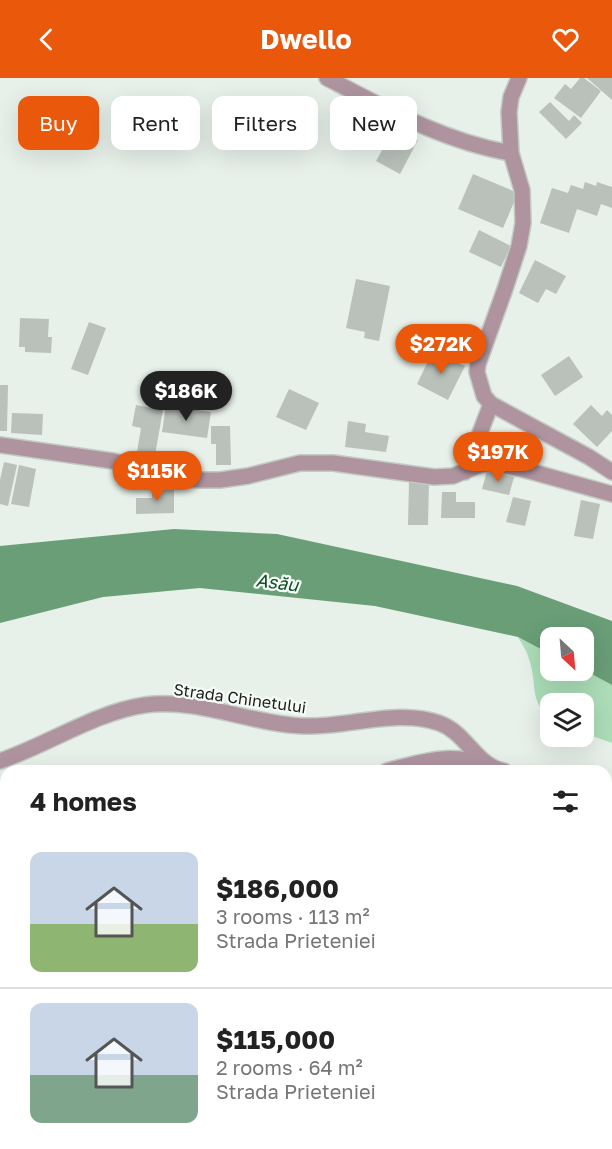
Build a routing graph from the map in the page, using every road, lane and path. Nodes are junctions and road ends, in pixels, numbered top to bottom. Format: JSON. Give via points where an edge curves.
{"nodes":[{"id":1,"x":327,"y":78,"type":"edge"},
{"id":2,"x":519,"y":78,"type":"edge"},
{"id":3,"x":511,"y":153,"type":"junction"},
{"id":4,"x":491,"y":404,"type":"junction"},
{"id":5,"x":0,"y":445,"type":"edge"},
{"id":6,"x":465,"y":472,"type":"junction"},
{"id":7,"x":612,"y":472,"type":"edge"},
{"id":8,"x":612,"y":494,"type":"edge"},
{"id":9,"x":0,"y":760,"type":"edge"},
{"id":10,"x":415,"y":765,"type":"edge"},
{"id":11,"x":485,"y":765,"type":"edge"},
{"id":12,"x":493,"y":765,"type":"edge"}],
"edges":[{"from":1,"to":3,"type":"street","via":[[419,125]]},
{"from":2,"to":3,"type":"street","via":[[509,112]]},
{"from":3,"to":4,"type":"street","via":[[522,190],[523,223],[519,246],[478,364],[479,383]]},
{"from":4,"to":6,"type":"street"},
{"from":4,"to":7,"type":"street"},
{"from":5,"to":6,"type":"street","via":[[113,460],[200,480],[248,476],[319,462],[435,477]]},
{"from":6,"to":8,"type":"street","via":[[491,463]]},
{"from":9,"to":12,"type":"street","name":"Strada Chinetului","via":[[123,710],[168,705],[304,727],[400,718],[440,723]]},
{"from":10,"to":11,"type":"street","via":[[452,757]]}]}
